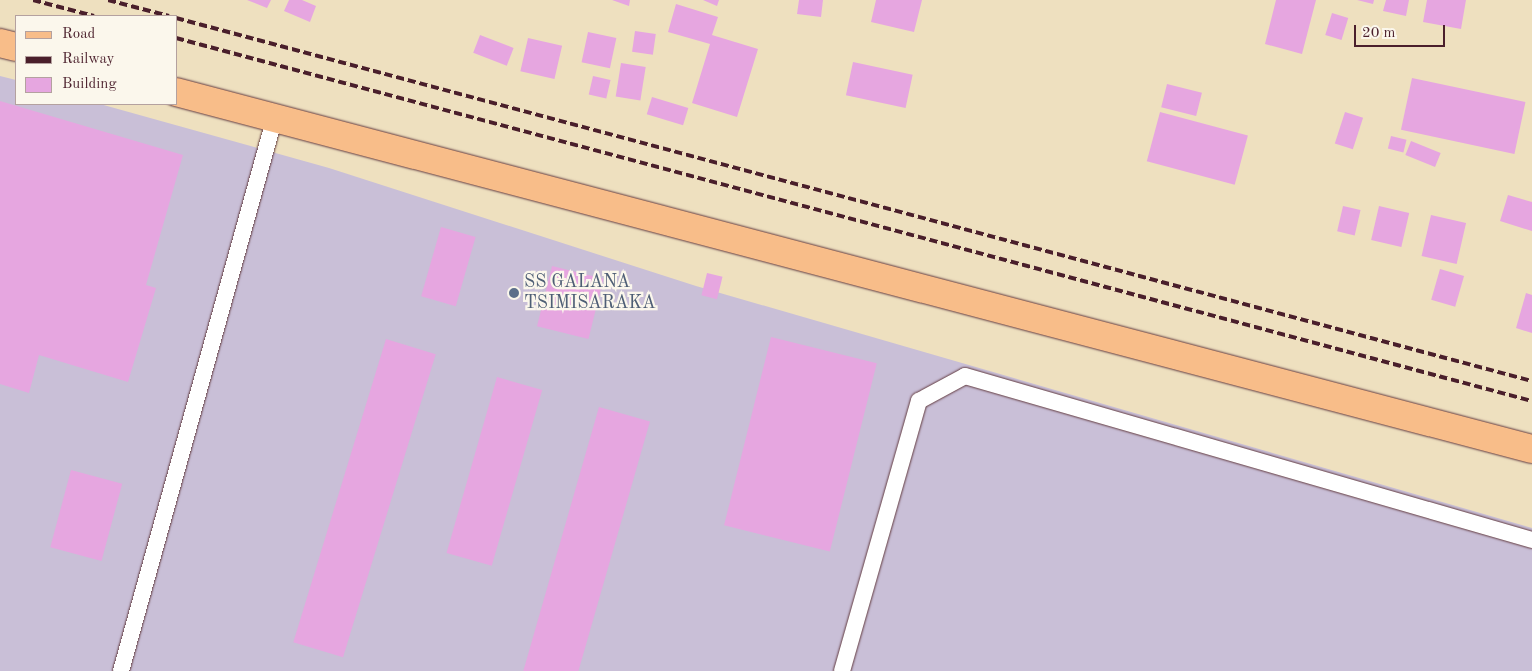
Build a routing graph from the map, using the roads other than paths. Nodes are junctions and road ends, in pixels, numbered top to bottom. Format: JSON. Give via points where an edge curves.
{"nodes":[{"id":1,"x":0,"y":43,"type":"edge"},
{"id":2,"x":15,"y":47,"type":"edge"},
{"id":3,"x":178,"y":93,"type":"edge"},
{"id":4,"x":274,"y":120,"type":"junction"},
{"id":5,"x":1532,"y":449,"type":"edge"},
{"id":6,"x":1532,"y":540,"type":"edge"},
{"id":7,"x":121,"y":671,"type":"edge"},
{"id":8,"x":842,"y":671,"type":"edge"}],
"edges":[{"from":1,"to":2,"type":"main road"},
{"from":3,"to":4,"type":"main road"},
{"from":4,"to":5,"type":"main road"},
{"from":4,"to":7,"type":"lane"},
{"from":6,"to":8,"type":"lane","via":[[965,376],[919,401]]}]}
